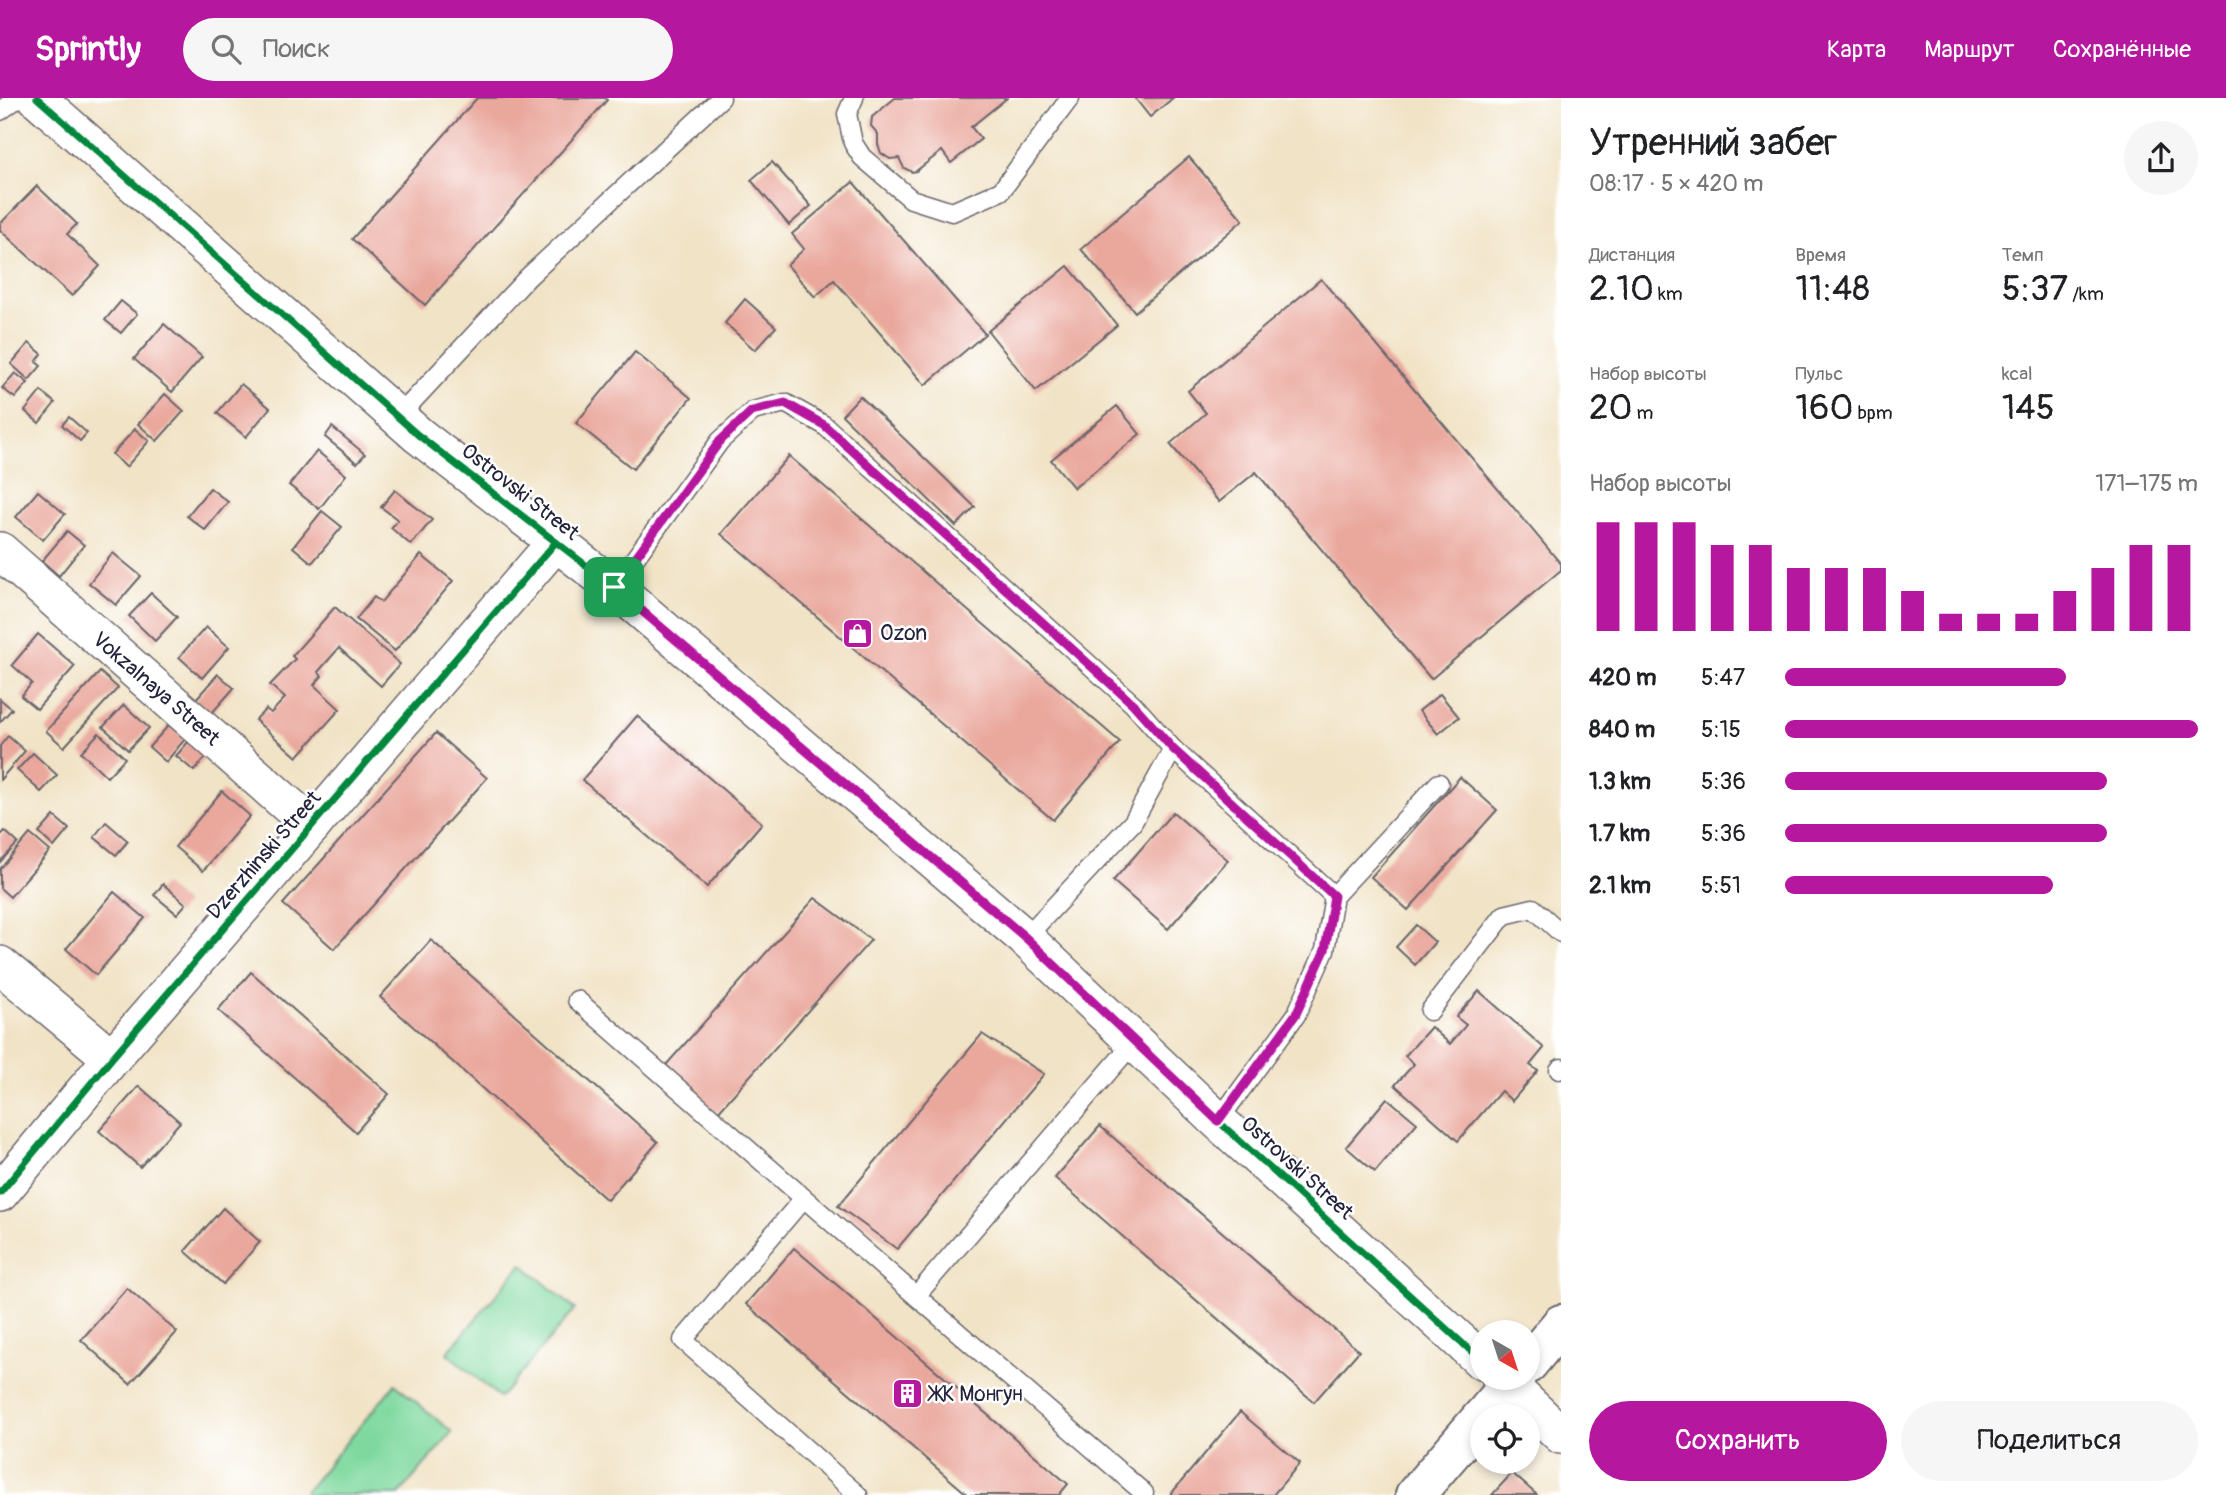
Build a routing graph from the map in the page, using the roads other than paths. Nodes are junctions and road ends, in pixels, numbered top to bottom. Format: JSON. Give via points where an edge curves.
{"nodes":[{"id":1,"x":18,"y":98,"type":"edge"},
{"id":2,"x":37,"y":98,"type":"edge"},
{"id":3,"x":721,"y":98,"type":"edge"},
{"id":4,"x":853,"y":98,"type":"edge"},
{"id":5,"x":1070,"y":98,"type":"edge"},
{"id":6,"x":0,"y":111,"type":"edge"},
{"id":7,"x":398,"y":417,"type":"junction"},
{"id":8,"x":556,"y":542,"type":"junction"},
{"id":9,"x":0,"y":551,"type":"edge"},
{"id":10,"x":614,"y":587,"type":"junction"},
{"id":11,"x":1173,"y":749,"type":"junction"},
{"id":12,"x":1439,"y":783,"type":"dead end"},
{"id":13,"x":312,"y":827,"type":"junction"},
{"id":14,"x":1334,"y":896,"type":"junction"},
{"id":15,"x":1561,"y":933,"type":"edge"},
{"id":16,"x":1026,"y":938,"type":"junction"},
{"id":17,"x":0,"y":965,"type":"edge"},
{"id":18,"x":577,"y":1000,"type":"dead end"},
{"id":19,"x":1430,"y":1011,"type":"dead end"},
{"id":20,"x":1134,"y":1042,"type":"junction"},
{"id":21,"x":112,"y":1058,"type":"junction"},
{"id":22,"x":1218,"y":1121,"type":"junction"},
{"id":23,"x":0,"y":1193,"type":"edge"},
{"id":24,"x":804,"y":1198,"type":"junction"},
{"id":25,"x":916,"y":1296,"type":"junction"},
{"id":26,"x":1561,"y":1324,"type":"edge"},
{"id":27,"x":1470,"y":1341,"type":"edge"},
{"id":28,"x":1540,"y":1343,"type":"edge"},
{"id":29,"x":1522,"y":1390,"type":"edge"},
{"id":30,"x":1470,"y":1431,"type":"edge"},
{"id":31,"x":1561,"y":1435,"type":"edge"},
{"id":32,"x":1144,"y":1493,"type":"edge"},
{"id":33,"x":858,"y":1495,"type":"edge"},
{"id":34,"x":1415,"y":1495,"type":"edge"}],
"edges":[{"from":1,"to":6,"type":"lane"},
{"from":2,"to":7,"type":"street","name":"Ostrovski Street"},
{"from":3,"to":7,"type":"lane","via":[[527,277]]},
{"from":4,"to":5,"type":"lane","via":[[846,114],[862,158],[911,199],[952,212],[1001,191]]},
{"from":7,"to":8,"type":"street","name":"Ostrovski Street"},
{"from":8,"to":10,"type":"street","name":"Ostrovski Street"},
{"from":8,"to":13,"type":"street","name":"Dzerzhinski Street"},
{"from":9,"to":13,"type":"street","name":"Vokzalnaya Street"},
{"from":10,"to":11,"type":"lane","via":[[720,441],[752,411],[785,403],[824,425],[1133,704]]},
{"from":10,"to":16,"type":"street","name":"Ostrovski Street"},
{"from":11,"to":14,"type":"lane"},
{"from":11,"to":16,"type":"lane","via":[[1133,822]]},
{"from":12,"to":14,"type":"lane"},
{"from":13,"to":21,"type":"street","name":"Dzerzhinski Street"},
{"from":14,"to":22,"type":"lane","via":[[1325,950],[1296,1014]]},
{"from":15,"to":19,"type":"lane","via":[[1533,908],[1504,915]]},
{"from":16,"to":20,"type":"street","name":"Ostrovski Street"},
{"from":17,"to":21,"type":"street"},
{"from":18,"to":24,"type":"lane"},
{"from":20,"to":22,"type":"street","name":"Ostrovski Street"},
{"from":20,"to":25,"type":"lane"},
{"from":21,"to":23,"type":"street","name":"Dzerzhinski Street"},
{"from":22,"to":27,"type":"street","name":"Ostrovski Street"},
{"from":24,"to":25,"type":"lane"},
{"from":24,"to":33,"type":"lane","via":[[683,1340]]},
{"from":25,"to":32,"type":"lane"},
{"from":26,"to":28,"type":"street"},
{"from":29,"to":31,"type":"street","name":"Ostrovski Street"},
{"from":30,"to":34,"type":"street"}]}
